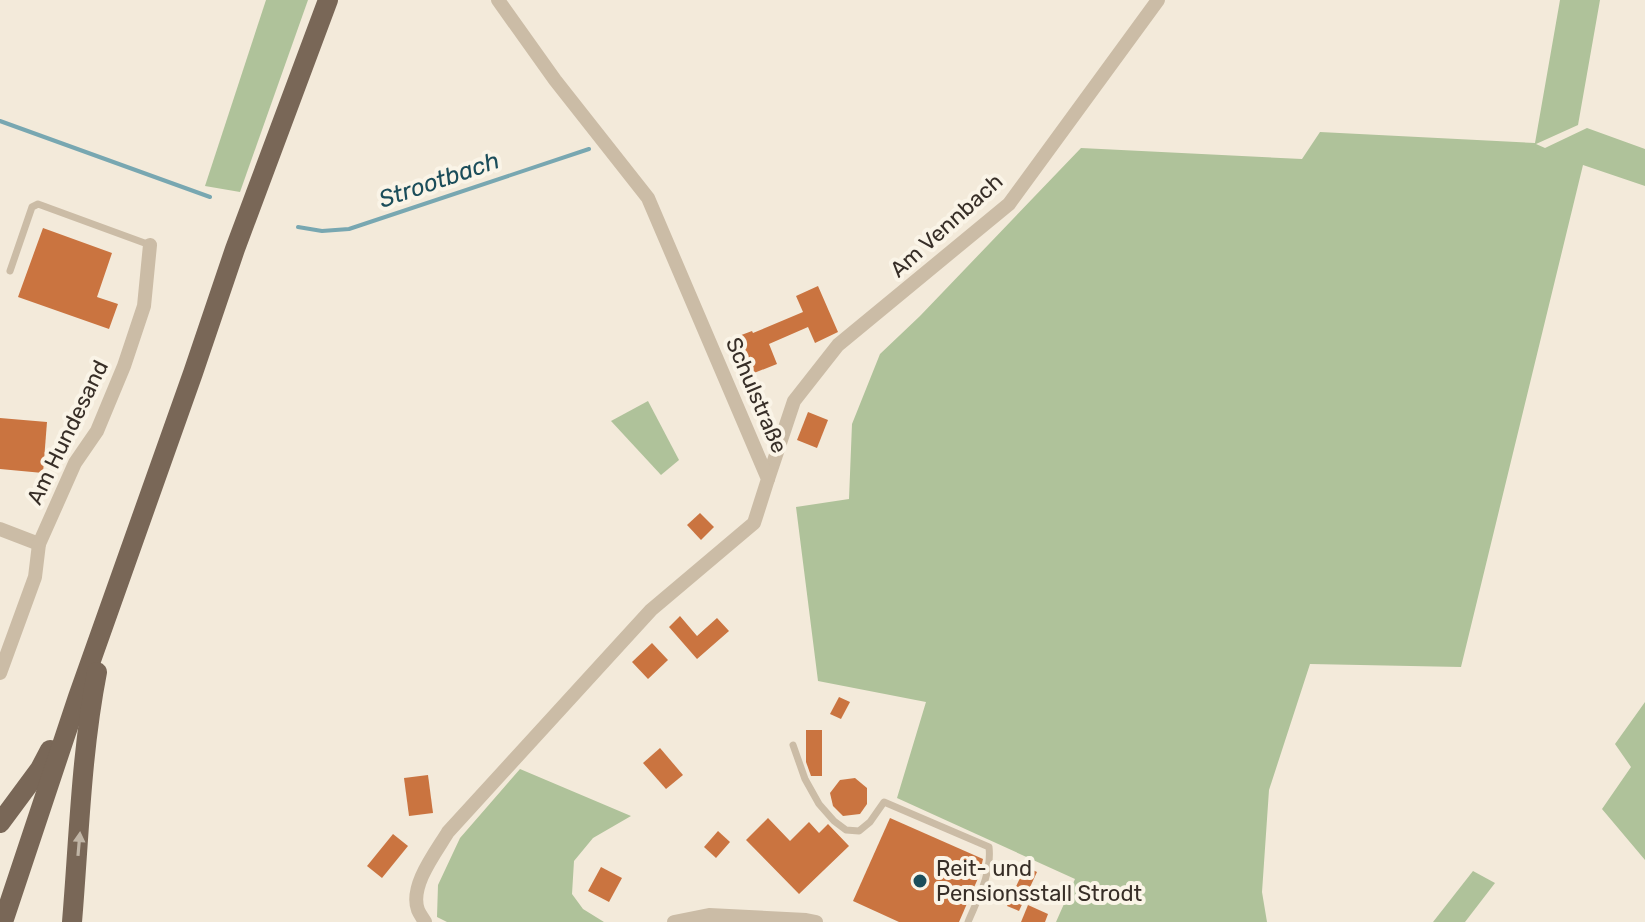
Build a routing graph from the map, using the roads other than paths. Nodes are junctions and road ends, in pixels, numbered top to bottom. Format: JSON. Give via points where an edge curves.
{"nodes":[{"id":1,"x":328,"y":0,"type":"edge"},
{"id":2,"x":498,"y":0,"type":"edge"},
{"id":3,"x":1158,"y":0,"type":"edge"},
{"id":4,"x":150,"y":245,"type":"joint"},
{"id":5,"x":10,"y":271,"type":"dead end"},
{"id":6,"x":768,"y":479,"type":"junction"},
{"id":7,"x":0,"y":529,"type":"edge"},
{"id":8,"x":39,"y":544,"type":"junction"},
{"id":9,"x":110,"y":609,"type":"junction"},
{"id":10,"x":0,"y":673,"type":"edge"},
{"id":11,"x":78,"y":697,"type":"junction"},
{"id":12,"x":793,"y":745,"type":"dead end"},
{"id":13,"x":0,"y":823,"type":"edge"},
{"id":14,"x":3,"y":922,"type":"edge"},
{"id":15,"x":72,"y":922,"type":"edge"},
{"id":16,"x":425,"y":922,"type":"edge"},
{"id":17,"x":674,"y":922,"type":"edge"},
{"id":18,"x":816,"y":922,"type":"edge"},
{"id":19,"x":968,"y":922,"type":"edge"}],
"edges":[{"from":1,"to":9,"type":"main road"},
{"from":2,"to":6,"type":"street","name":"Schulstraße","via":[[648,198]]},
{"from":3,"to":6,"type":"street","name":"Am Vennbach","via":[[1009,204],[838,345],[794,401]]},
{"from":4,"to":5,"type":"lane","via":[[38,204],[32,207]]},
{"from":4,"to":8,"type":"street","name":"Am Hundesand","via":[[144,306],[124,366]]},
{"from":6,"to":16,"type":"street","name":"Schulstraße","via":[[754,523],[651,610],[448,832],[418,889],[417,908]]},
{"from":7,"to":8,"type":"street"},
{"from":8,"to":10,"type":"street","name":"Am Hundesand","via":[[35,577]]},
{"from":9,"to":11,"type":"main road"},
{"from":15,"to":9,"type":"main road","one_way":true,"via":[[83,765]]},
{"from":11,"to":13,"type":"main road","via":[[40,769]]},
{"from":11,"to":14,"type":"main road"},
{"from":12,"to":19,"type":"lane","via":[[819,804],[846,830],[859,831],[884,802],[989,847],[988,872]]},
{"from":17,"to":18,"type":"street","via":[[709,915]]}]}
